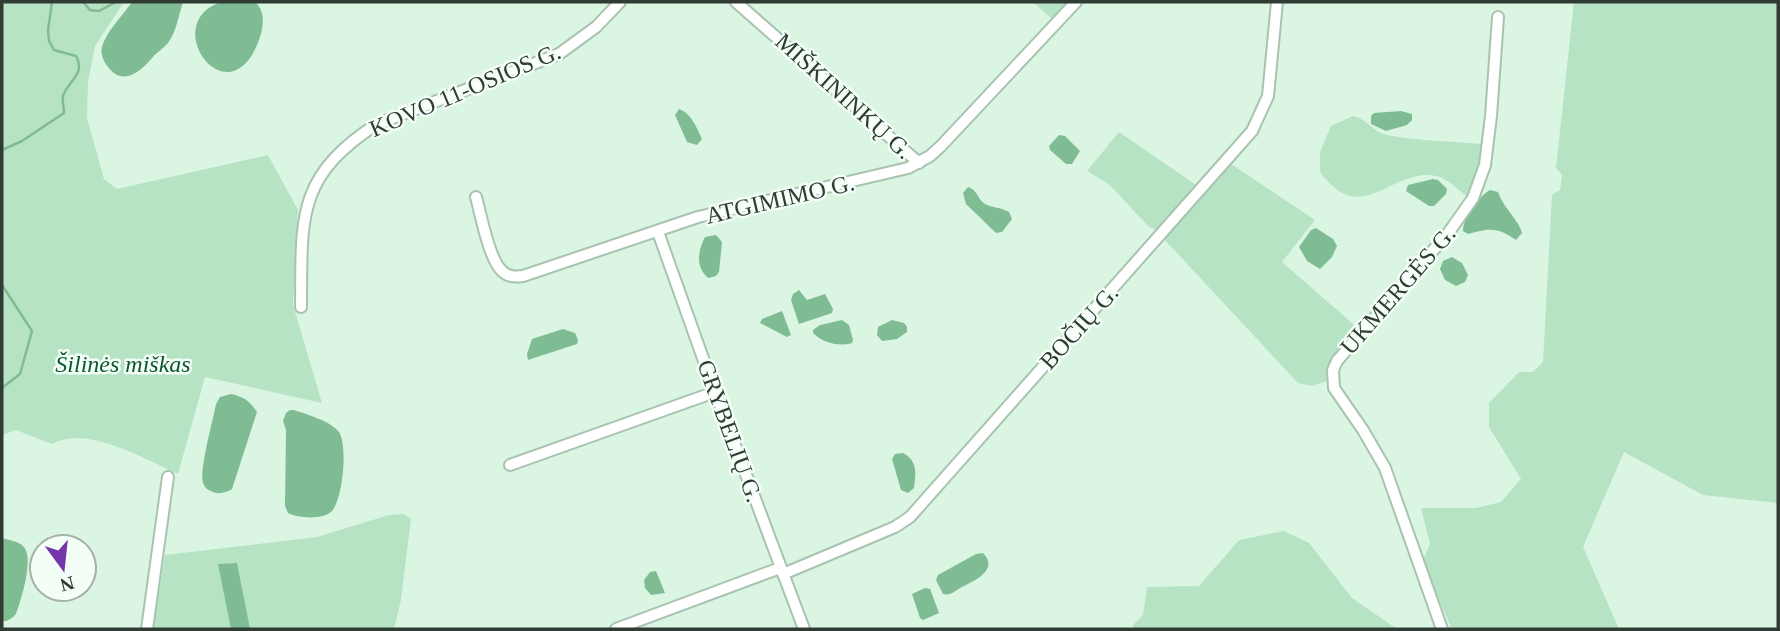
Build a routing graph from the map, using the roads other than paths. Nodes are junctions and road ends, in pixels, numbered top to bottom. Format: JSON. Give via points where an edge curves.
{"nodes":[{"id":1,"x":620,"y":2,"type":"edge"},
{"id":2,"x":736,"y":2,"type":"edge"},
{"id":3,"x":1076,"y":2,"type":"edge"},
{"id":4,"x":1277,"y":2,"type":"edge"},
{"id":5,"x":1498,"y":17,"type":"dead end"},
{"id":6,"x":919,"y":163,"type":"junction"},
{"id":7,"x":476,"y":197,"type":"dead end"},
{"id":8,"x":658,"y":232,"type":"junction"},
{"id":9,"x":301,"y":307,"type":"dead end"},
{"id":10,"x":715,"y":392,"type":"junction"},
{"id":11,"x":510,"y":465,"type":"dead end"},
{"id":12,"x":168,"y":477,"type":"dead end"},
{"id":13,"x":782,"y":571,"type":"junction"},
{"id":14,"x":147,"y":629,"type":"edge"},
{"id":15,"x":616,"y":629,"type":"edge"},
{"id":16,"x":804,"y":629,"type":"edge"},
{"id":17,"x":1442,"y":629,"type":"edge"}],
"edges":[{"from":1,"to":9,"type":"street","name":"KOVO 11-OSIOS G.","via":[[559,54],[377,124],[358,136],[319,176],[308,200],[302,229]]},
{"from":2,"to":6,"type":"street","name":"MIŠKININKŲ G."},
{"from":3,"to":6,"type":"street","name":"ATGIMIMO G.","via":[[942,146]]},
{"from":4,"to":13,"type":"street","name":"BOČIŲ G.","via":[[1268,96],[1252,131],[910,517],[884,533]]},
{"from":5,"to":17,"type":"street","name":"UKMERGĖS G.","via":[[1485,165],[1473,198],[1338,361],[1332,378],[1340,399],[1385,468]]},
{"from":6,"to":8,"type":"street","name":"ATGIMIMO G.","via":[[894,173],[698,217]]},
{"from":7,"to":8,"type":"street","name":"ATGIMIMO G.","via":[[495,263],[513,277]]},
{"from":8,"to":10,"type":"street","name":"GRYBELIŲ G."},
{"from":10,"to":11,"type":"street"},
{"from":10,"to":13,"type":"street","name":"GRYBELIŲ G."},
{"from":12,"to":14,"type":"street"},
{"from":13,"to":15,"type":"street","name":"BOČIŲ G."},
{"from":13,"to":16,"type":"street","name":"GRYBELIŲ G."}]}
